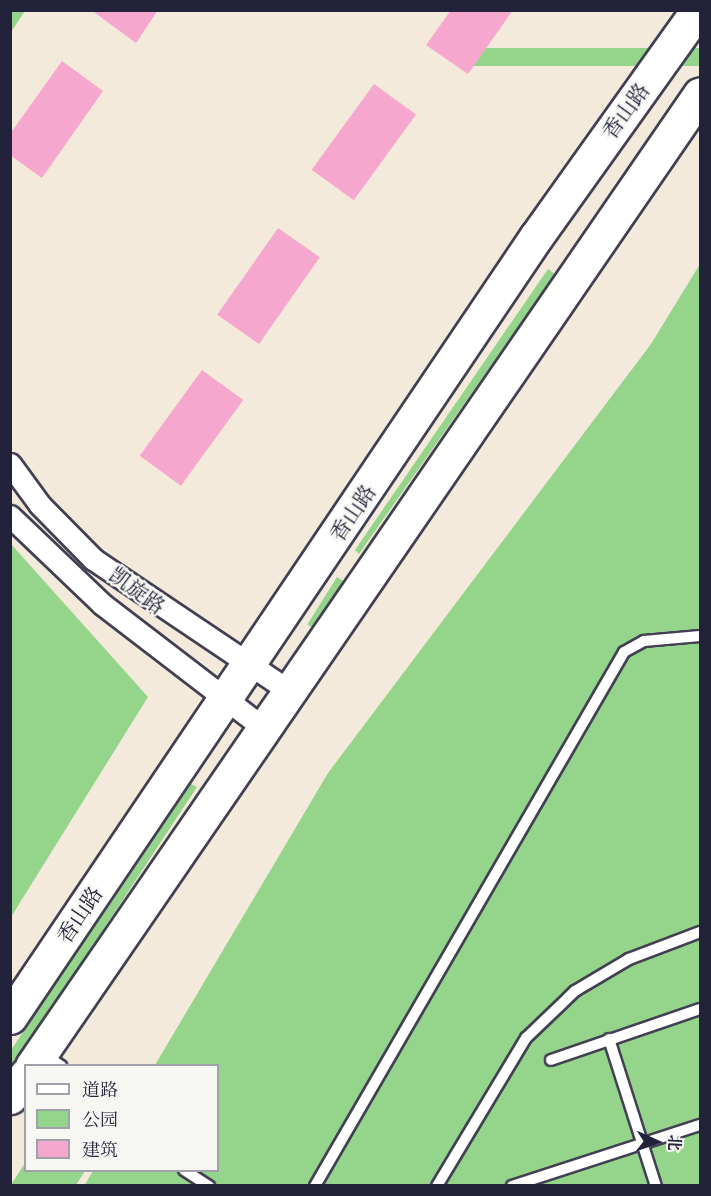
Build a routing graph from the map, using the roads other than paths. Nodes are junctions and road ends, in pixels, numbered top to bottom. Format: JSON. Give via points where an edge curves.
{"nodes":[{"id":1,"x":698,"y":10,"type":"edge"},
{"id":2,"x":700,"y":94,"type":"edge"},
{"id":3,"x":10,"y":464,"type":"edge"},
{"id":4,"x":10,"y":516,"type":"edge"},
{"id":5,"x":700,"y":636,"type":"edge"},
{"id":6,"x":252,"y":666,"type":"junction"},
{"id":7,"x":288,"y":690,"type":"junction"},
{"id":8,"x":228,"y":700,"type":"junction"},
{"id":9,"x":261,"y":726,"type":"junction"},
{"id":10,"x":700,"y":932,"type":"edge"},
{"id":11,"x":700,"y":1009,"type":"edge"},
{"id":12,"x":10,"y":1017,"type":"edge"},
{"id":13,"x":609,"y":1039,"type":"junction"},
{"id":14,"x":551,"y":1060,"type":"dead end"},
{"id":15,"x":41,"y":1064,"type":"edge"},
{"id":16,"x":24,"y":1082,"type":"edge"},
{"id":17,"x":10,"y":1097,"type":"edge"},
{"id":18,"x":700,"y":1125,"type":"edge"},
{"id":19,"x":642,"y":1144,"type":"junction"},
{"id":20,"x":187,"y":1172,"type":"edge"},
{"id":21,"x":209,"y":1185,"type":"edge"},
{"id":22,"x":315,"y":1185,"type":"edge"},
{"id":23,"x":437,"y":1185,"type":"edge"},
{"id":24,"x":512,"y":1185,"type":"edge"},
{"id":25,"x":656,"y":1185,"type":"edge"}],
"edges":[{"from":1,"to":6,"type":"main road","name":"香山路","via":[[536,237]]},
{"from":2,"to":7,"type":"main road"},
{"from":3,"to":6,"type":"street","name":"凯旋路","via":[[40,505],[93,559],[153,605]]},
{"from":4,"to":8,"type":"street","name":"凯旋路","via":[[102,604]]},
{"from":5,"to":22,"type":"lane","via":[[644,641],[624,652]]},
{"from":6,"to":7,"type":"street","name":"凯旋路"},
{"from":6,"to":8,"type":"main road","name":"香山路"},
{"from":7,"to":9,"type":"main road"},
{"from":8,"to":9,"type":"street","name":"凯旋路"},
{"from":8,"to":12,"type":"main road","name":"香山路"},
{"from":9,"to":15,"type":"main road"},
{"from":10,"to":23,"type":"lane","via":[[629,959],[575,991],[542,1022],[526,1038]]},
{"from":11,"to":13,"type":"lane"},
{"from":13,"to":14,"type":"lane"},
{"from":13,"to":19,"type":"lane"},
{"from":16,"to":17,"type":"main road"},
{"from":18,"to":19,"type":"lane"},
{"from":19,"to":24,"type":"lane"},
{"from":19,"to":25,"type":"lane"},
{"from":20,"to":21,"type":"lane"}]}
